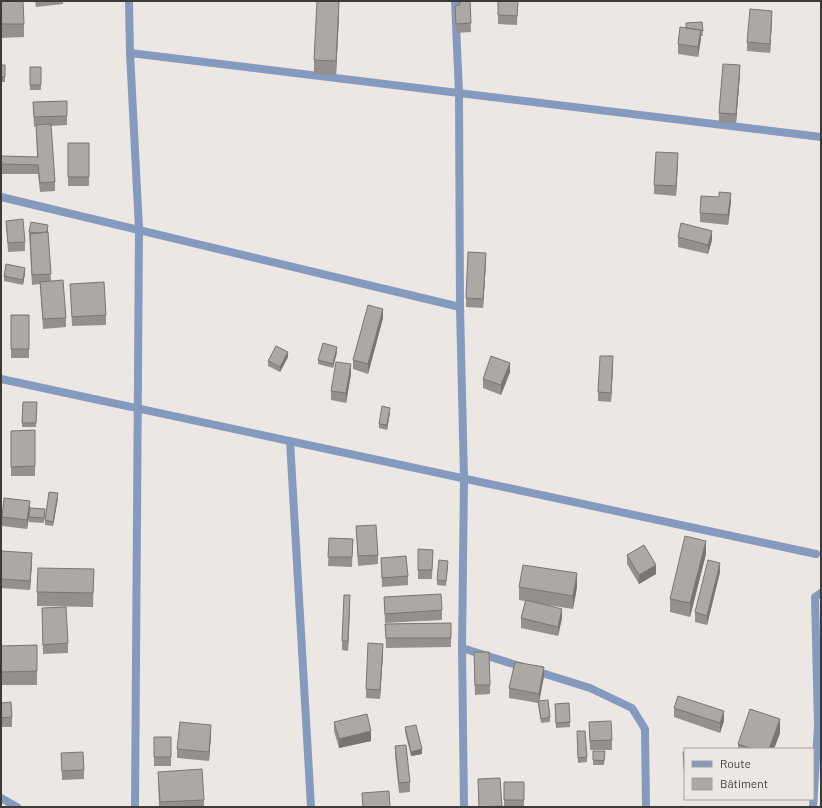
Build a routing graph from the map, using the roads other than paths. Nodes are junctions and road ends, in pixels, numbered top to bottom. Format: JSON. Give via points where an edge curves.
{"nodes":[{"id":1,"x":129,"y":1,"type":"edge"},
{"id":2,"x":455,"y":1,"type":"edge"},
{"id":3,"x":130,"y":53,"type":"junction"},
{"id":4,"x":459,"y":93,"type":"junction"},
{"id":5,"x":821,"y":137,"type":"edge"},
{"id":6,"x":1,"y":197,"type":"edge"},
{"id":7,"x":139,"y":229,"type":"junction"},
{"id":8,"x":460,"y":307,"type":"junction"},
{"id":9,"x":1,"y":379,"type":"edge"},
{"id":10,"x":137,"y":408,"type":"junction"},
{"id":11,"x":290,"y":441,"type":"junction"},
{"id":12,"x":464,"y":479,"type":"junction"},
{"id":13,"x":816,"y":554,"type":"dead end"},
{"id":14,"x":821,"y":593,"type":"edge"},
{"id":15,"x":462,"y":648,"type":"junction"},
{"id":16,"x":819,"y":727,"type":"edge"},
{"id":17,"x":814,"y":794,"type":"edge"},
{"id":18,"x":1,"y":798,"type":"edge"},
{"id":19,"x":17,"y":807,"type":"edge"},
{"id":20,"x":135,"y":807,"type":"edge"},
{"id":21,"x":311,"y":807,"type":"edge"},
{"id":22,"x":464,"y":807,"type":"edge"},
{"id":23,"x":646,"y":807,"type":"edge"}],
"edges":[{"from":1,"to":3,"type":"street"},
{"from":2,"to":4,"type":"street"},
{"from":3,"to":4,"type":"street"},
{"from":3,"to":7,"type":"street"},
{"from":4,"to":5,"type":"street"},
{"from":4,"to":8,"type":"street"},
{"from":6,"to":7,"type":"street"},
{"from":7,"to":8,"type":"street"},
{"from":7,"to":10,"type":"street"},
{"from":8,"to":12,"type":"street"},
{"from":9,"to":10,"type":"street"},
{"from":10,"to":11,"type":"street"},
{"from":10,"to":20,"type":"street"},
{"from":11,"to":12,"type":"street"},
{"from":11,"to":21,"type":"street"},
{"from":12,"to":13,"type":"street"},
{"from":12,"to":15,"type":"street"},
{"from":14,"to":16,"type":"street","via":[[815,597]]},
{"from":15,"to":22,"type":"street"},
{"from":15,"to":23,"type":"street","via":[[590,688],[632,708],[645,730]]},
{"from":16,"to":17,"type":"street"},
{"from":18,"to":19,"type":"street"}]}
